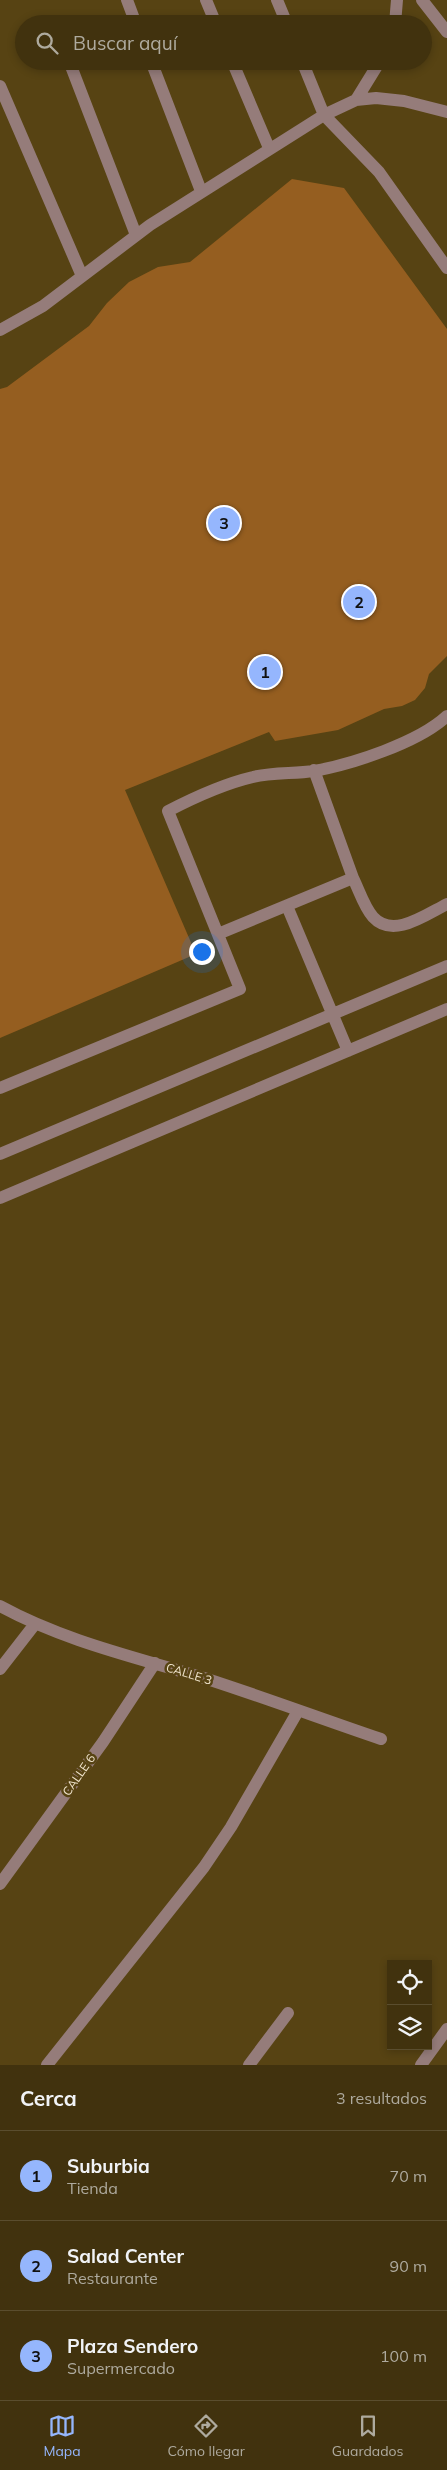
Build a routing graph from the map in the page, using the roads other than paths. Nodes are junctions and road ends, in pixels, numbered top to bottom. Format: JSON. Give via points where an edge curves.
{"nodes":[{"id":1,"x":127,"y":0,"type":"edge"},
{"id":2,"x":206,"y":0,"type":"edge"},
{"id":3,"x":277,"y":0,"type":"edge"},
{"id":4,"x":397,"y":0,"type":"edge"},
{"id":5,"x":422,"y":0,"type":"edge"},
{"id":6,"x":133,"y":15,"type":"edge"},
{"id":7,"x":212,"y":15,"type":"edge"},
{"id":8,"x":283,"y":15,"type":"edge"},
{"id":9,"x":396,"y":15,"type":"edge"},
{"id":10,"x":447,"y":32,"type":"edge"},
{"id":11,"x":72,"y":70,"type":"edge"},
{"id":12,"x":154,"y":70,"type":"edge"},
{"id":13,"x":236,"y":70,"type":"edge"},
{"id":14,"x":306,"y":70,"type":"edge"},
{"id":15,"x":374,"y":70,"type":"edge"},
{"id":16,"x":0,"y":86,"type":"edge"},
{"id":17,"x":356,"y":100,"type":"junction"},
{"id":18,"x":447,"y":112,"type":"edge"},
{"id":19,"x":324,"y":115,"type":"junction"},
{"id":20,"x":269,"y":148,"type":"junction"},
{"id":21,"x":201,"y":191,"type":"junction"},
{"id":22,"x":136,"y":235,"type":"junction"},
{"id":23,"x":447,"y":268,"type":"edge"},
{"id":24,"x":82,"y":276,"type":"junction"},
{"id":25,"x":0,"y":330,"type":"edge"},
{"id":26,"x":447,"y":716,"type":"edge"},
{"id":27,"x":314,"y":770,"type":"junction"},
{"id":28,"x":353,"y":878,"type":"junction"},
{"id":29,"x":447,"y":904,"type":"edge"},
{"id":30,"x":287,"y":906,"type":"junction"},
{"id":31,"x":218,"y":934,"type":"junction"},
{"id":32,"x":447,"y":966,"type":"edge"},
{"id":33,"x":447,"y":1008,"type":"edge"},
{"id":34,"x":331,"y":1014,"type":"junction"},
{"id":35,"x":348,"y":1051,"type":"junction"},
{"id":36,"x":0,"y":1088,"type":"edge"},
{"id":37,"x":0,"y":1154,"type":"edge"},
{"id":38,"x":0,"y":1198,"type":"edge"},
{"id":39,"x":0,"y":1606,"type":"edge"},
{"id":40,"x":35,"y":1624,"type":"junction"},
{"id":41,"x":154,"y":1663,"type":"junction"},
{"id":42,"x":0,"y":1669,"type":"edge"},
{"id":43,"x":298,"y":1711,"type":"junction"},
{"id":44,"x":381,"y":1739,"type":"dead end"},
{"id":45,"x":0,"y":1884,"type":"edge"},
{"id":46,"x":288,"y":2014,"type":"dead end"},
{"id":47,"x":447,"y":2029,"type":"edge"},
{"id":48,"x":47,"y":2065,"type":"edge"},
{"id":49,"x":249,"y":2065,"type":"edge"},
{"id":50,"x":421,"y":2065,"type":"edge"}],
"edges":[{"from":1,"to":6,"type":"street"},
{"from":2,"to":7,"type":"street"},
{"from":3,"to":8,"type":"street"},
{"from":4,"to":9,"type":"street"},
{"from":5,"to":10,"type":"street"},
{"from":11,"to":22,"type":"street"},
{"from":12,"to":21,"type":"street"},
{"from":13,"to":20,"type":"street"},
{"from":14,"to":19,"type":"street"},
{"from":15,"to":17,"type":"street"},
{"from":16,"to":24,"type":"street"},
{"from":17,"to":18,"type":"street","via":[[404,100]]},
{"from":17,"to":19,"type":"street"},
{"from":19,"to":20,"type":"street"},
{"from":19,"to":23,"type":"street","via":[[379,172]]},
{"from":20,"to":21,"type":"street"},
{"from":21,"to":22,"type":"street"},
{"from":22,"to":24,"type":"street"},
{"from":24,"to":25,"type":"street","via":[[43,306]]},
{"from":26,"to":27,"type":"street","via":[[438,724],[382,752]]},
{"from":27,"to":28,"type":"street"},
{"from":27,"to":31,"type":"street","via":[[255,776],[207,791],[168,811]]},
{"from":28,"to":29,"type":"street","via":[[372,916],[385,926],[399,927]]},
{"from":28,"to":30,"type":"street"},
{"from":30,"to":31,"type":"street"},
{"from":30,"to":34,"type":"street"},
{"from":31,"to":36,"type":"street","via":[[240,989]]},
{"from":32,"to":34,"type":"street"},
{"from":33,"to":35,"type":"street"},
{"from":34,"to":35,"type":"street"},
{"from":34,"to":37,"type":"street"},
{"from":35,"to":38,"type":"street"},
{"from":39,"to":40,"type":"street","name":"CALLE 3"},
{"from":40,"to":41,"type":"street","name":"CALLE 3"},
{"from":40,"to":42,"type":"street"},
{"from":41,"to":43,"type":"street","name":"CALLE 3"},
{"from":41,"to":45,"type":"street","name":"CALLE 6","via":[[103,1742]]},
{"from":43,"to":44,"type":"street","name":"CALLE 3"},
{"from":43,"to":48,"type":"street","via":[[204,1867]]},
{"from":46,"to":49,"type":"street"},
{"from":47,"to":50,"type":"street"}]}
